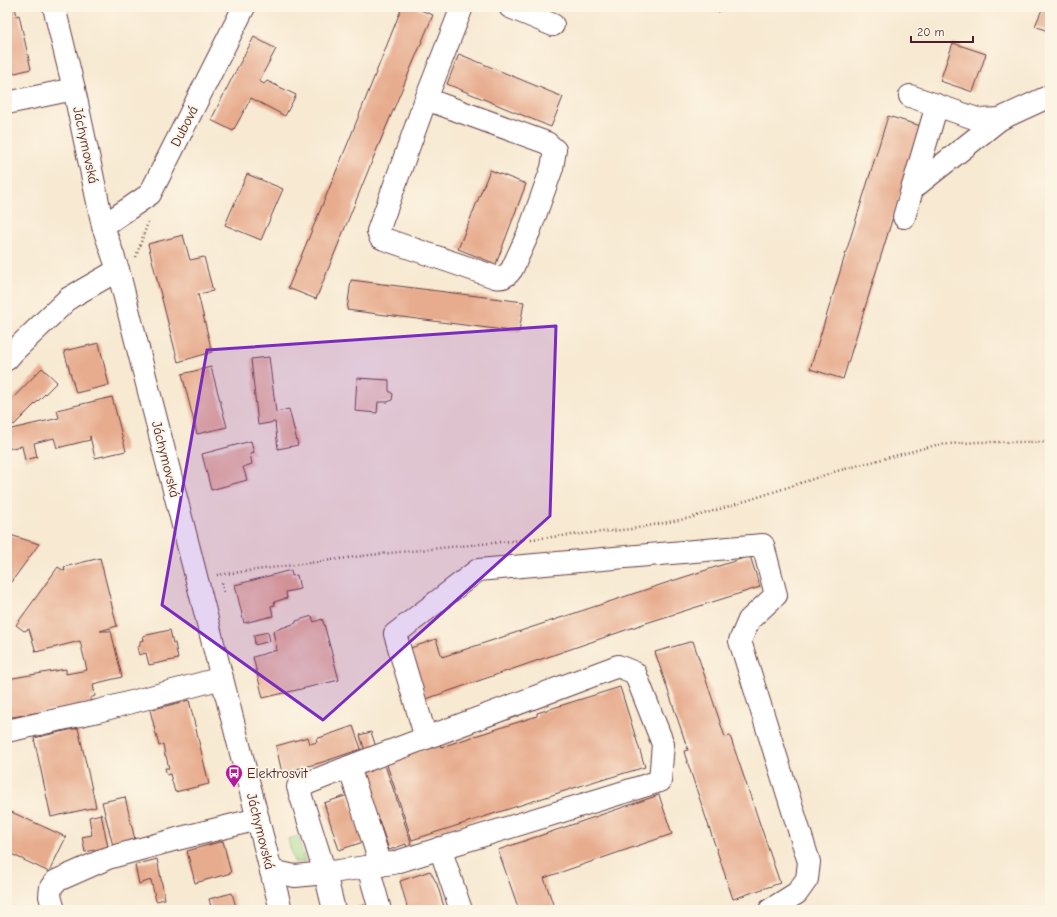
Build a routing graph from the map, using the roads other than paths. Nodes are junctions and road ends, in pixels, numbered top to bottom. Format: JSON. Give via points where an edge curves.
{"nodes":[{"id":1,"x":54,"y":7,"type":"edge"},
{"id":2,"x":462,"y":7,"type":"edge"},
{"id":3,"x":510,"y":7,"type":"edge"},
{"id":4,"x":240,"y":8,"type":"edge"},
{"id":5,"x":553,"y":25,"type":"dead end"},
{"id":6,"x":74,"y":89,"type":"junction"},
{"id":7,"x":910,"y":96,"type":"dead end"},
{"id":8,"x":1050,"y":96,"type":"edge"},
{"id":9,"x":426,"y":99,"type":"junction"},
{"id":10,"x":7,"y":103,"type":"edge"},
{"id":11,"x":937,"y":105,"type":"junction"},
{"id":12,"x":1000,"y":119,"type":"junction"},
{"id":13,"x":912,"y":189,"type":"junction"},
{"id":14,"x":904,"y":217,"type":"dead end"},
{"id":15,"x":103,"y":226,"type":"junction"},
{"id":16,"x":118,"y":270,"type":"junction"},
{"id":17,"x":7,"y":359,"type":"edge"},
{"id":18,"x":222,"y":678,"type":"junction"},
{"id":19,"x":7,"y":731,"type":"edge"},
{"id":20,"x":426,"y":738,"type":"junction"},
{"id":21,"x":349,"y":767,"type":"junction"},
{"id":22,"x":258,"y":819,"type":"junction"},
{"id":23,"x":440,"y":848,"type":"junction"},
{"id":24,"x":375,"y":866,"type":"junction"},
{"id":25,"x":271,"y":871,"type":"junction"},
{"id":26,"x":325,"y":873,"type":"junction"},
{"id":27,"x":54,"y":910,"type":"edge"},
{"id":28,"x":281,"y":910,"type":"edge"},
{"id":29,"x":334,"y":910,"type":"edge"},
{"id":30,"x":380,"y":910,"type":"edge"},
{"id":31,"x":461,"y":910,"type":"edge"},
{"id":32,"x":770,"y":910,"type":"edge"}],
"edges":[{"from":1,"to":6,"type":"street","name":"Jáchymovská"},
{"from":2,"to":9,"type":"street"},
{"from":3,"to":5,"type":"street"},
{"from":4,"to":15,"type":"street","name":"Dubová","via":[[150,194]]},
{"from":6,"to":10,"type":"street"},
{"from":6,"to":15,"type":"street","name":"Jáchymovská"},
{"from":7,"to":11,"type":"street"},
{"from":8,"to":12,"type":"street"},
{"from":9,"to":9,"type":"street","via":[[547,143],[555,150],[552,168],[529,232],[512,269],[506,276],[496,277],[380,237],[378,231]]},
{"from":11,"to":12,"type":"street","via":[[980,120]]},
{"from":11,"to":13,"type":"street"},
{"from":12,"to":13,"type":"street"},
{"from":13,"to":14,"type":"street"},
{"from":15,"to":16,"type":"street","name":"Jáchymovská"},
{"from":16,"to":17,"type":"street","via":[[70,298]]},
{"from":16,"to":18,"type":"street","name":"Jáchymovská"},
{"from":18,"to":19,"type":"street","via":[[98,711]]},
{"from":18,"to":22,"type":"street","name":"Jáchymovská"},
{"from":20,"to":21,"type":"street"},
{"from":20,"to":23,"type":"street","via":[[618,666],[634,673],[663,744],[660,781]]},
{"from":20,"to":32,"type":"street","via":[[395,634],[478,570],[763,545],[776,595],[749,620],[740,641],[809,862],[808,879],[797,893]]},
{"from":21,"to":24,"type":"street"},
{"from":21,"to":26,"type":"street","via":[[298,787]]},
{"from":22,"to":25,"type":"street","name":"Jáchymovská"},
{"from":22,"to":27,"type":"street","via":[[108,858],[56,881],[51,887],[50,896]]},
{"from":23,"to":24,"type":"street"},
{"from":23,"to":31,"type":"street"},
{"from":24,"to":26,"type":"street"},
{"from":24,"to":30,"type":"street"},
{"from":25,"to":26,"type":"street","via":[[295,876]]},
{"from":25,"to":28,"type":"street","name":"Jáchymovská"},
{"from":26,"to":29,"type":"street"}]}
